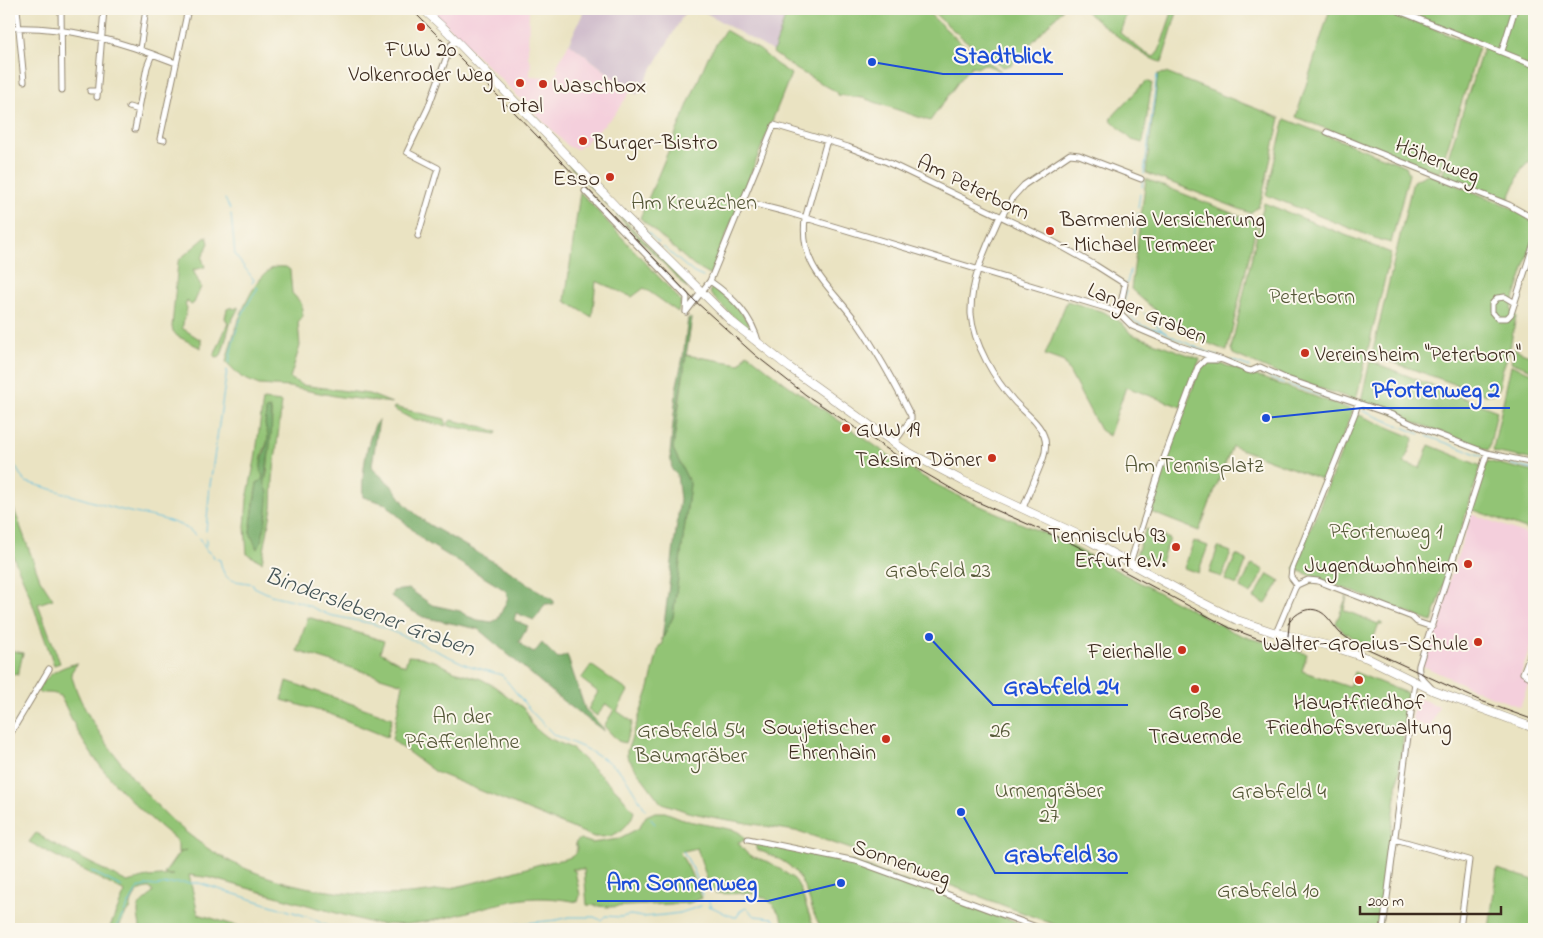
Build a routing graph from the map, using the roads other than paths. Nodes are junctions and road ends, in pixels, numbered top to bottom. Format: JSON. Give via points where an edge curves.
{"nodes":[{"id":1,"x":17,"y":9,"type":"edge"},
{"id":2,"x":61,"y":9,"type":"edge"},
{"id":3,"x":104,"y":9,"type":"edge"},
{"id":4,"x":146,"y":9,"type":"edge"},
{"id":5,"x":188,"y":9,"type":"edge"},
{"id":6,"x":422,"y":9,"type":"edge"},
{"id":7,"x":1394,"y":9,"type":"edge"},
{"id":8,"x":1515,"y":9,"type":"edge"},
{"id":9,"x":9,"y":28,"type":"edge"},
{"id":10,"x":19,"y":28,"type":"junction"},
{"id":11,"x":61,"y":31,"type":"junction"},
{"id":12,"x":102,"y":38,"type":"junction"},
{"id":13,"x":457,"y":40,"type":"junction"},
{"id":14,"x":140,"y":49,"type":"junction"},
{"id":15,"x":1502,"y":51,"type":"junction"},
{"id":16,"x":152,"y":54,"type":"junction"},
{"id":17,"x":176,"y":63,"type":"junction"},
{"id":18,"x":1534,"y":65,"type":"edge"},
{"id":19,"x":24,"y":81,"type":"dead end"},
{"id":20,"x":54,"y":81,"type":"dead end"},
{"id":21,"x":62,"y":81,"type":"junction"},
{"id":22,"x":62,"y":90,"type":"dead end"},
{"id":23,"x":90,"y":91,"type":"dead end"},
{"id":24,"x":129,"y":107,"type":"dead end"},
{"id":25,"x":139,"y":110,"type":"junction"},
{"id":26,"x":135,"y":129,"type":"dead end"},
{"id":27,"x":1328,"y":132,"type":"dead end"},
{"id":28,"x":164,"y":140,"type":"dead end"},
{"id":29,"x":827,"y":140,"type":"junction"},
{"id":30,"x":1140,"y":179,"type":"dead end"},
{"id":31,"x":585,"y":191,"type":"dead end"},
{"id":32,"x":743,"y":201,"type":"junction"},
{"id":33,"x":1001,"y":216,"type":"junction"},
{"id":34,"x":805,"y":219,"type":"junction"},
{"id":35,"x":1534,"y":219,"type":"edge"},
{"id":36,"x":418,"y":236,"type":"dead end"},
{"id":37,"x":1534,"y":243,"type":"edge"},
{"id":38,"x":979,"y":270,"type":"junction"},
{"id":39,"x":710,"y":281,"type":"junction"},
{"id":40,"x":702,"y":292,"type":"junction"},
{"id":41,"x":1515,"y":303,"type":"junction"},
{"id":42,"x":1119,"y":313,"type":"junction"},
{"id":43,"x":759,"y":344,"type":"junction"},
{"id":44,"x":1223,"y":360,"type":"junction"},
{"id":45,"x":1358,"y":403,"type":"junction"},
{"id":46,"x":894,"y":443,"type":"junction"},
{"id":47,"x":1487,"y":452,"type":"junction"},
{"id":48,"x":1534,"y":463,"type":"edge"},
{"id":49,"x":1023,"y":508,"type":"junction"},
{"id":50,"x":1130,"y":563,"type":"junction"},
{"id":51,"x":1297,"y":585,"type":"junction"},
{"id":52,"x":1432,"y":627,"type":"junction"},
{"id":53,"x":1276,"y":633,"type":"junction"},
{"id":54,"x":1534,"y":646,"type":"edge"},
{"id":55,"x":49,"y":668,"type":"dead end"},
{"id":56,"x":1534,"y":679,"type":"edge"},
{"id":57,"x":1415,"y":682,"type":"junction"},
{"id":58,"x":1434,"y":691,"type":"junction"},
{"id":59,"x":1534,"y":728,"type":"edge"},
{"id":60,"x":9,"y":736,"type":"edge"},
{"id":61,"x":748,"y":839,"type":"dead end"},
{"id":62,"x":1395,"y":839,"type":"junction"},
{"id":63,"x":1042,"y":929,"type":"edge"},
{"id":64,"x":1383,"y":929,"type":"edge"},
{"id":65,"x":1460,"y":929,"type":"edge"}],
"edges":[{"from":1,"to":10,"type":"street"},
{"from":2,"to":11,"type":"street"},
{"from":3,"to":12,"type":"street"},
{"from":4,"to":14,"type":"street"},
{"from":5,"to":17,"type":"street"},
{"from":6,"to":13,"type":"main road"},
{"from":7,"to":15,"type":"street"},
{"from":8,"to":15,"type":"street"},
{"from":9,"to":10,"type":"street"},
{"from":10,"to":11,"type":"street"},
{"from":10,"to":19,"type":"street","via":[[20,72]]},
{"from":11,"to":12,"type":"street"},
{"from":11,"to":21,"type":"street"},
{"from":12,"to":14,"type":"street"},
{"from":12,"to":23,"type":"street","via":[[97,94]]},
{"from":13,"to":36,"type":"street","via":[[451,45],[428,108],[406,154],[438,168]]},
{"from":13,"to":40,"type":"main road"},
{"from":14,"to":16,"type":"street"},
{"from":15,"to":18,"type":"street"},
{"from":16,"to":17,"type":"street"},
{"from":16,"to":25,"type":"street"},
{"from":17,"to":28,"type":"street","via":[[160,139]]},
{"from":20,"to":21,"type":"street"},
{"from":21,"to":22,"type":"street"},
{"from":24,"to":25,"type":"street"},
{"from":25,"to":26,"type":"street"},
{"from":27,"to":35,"type":"street","name":"Höhenweg","via":[[1510,205]]},
{"from":29,"to":32,"type":"street","name":"Am Peterborn","via":[[774,125]]},
{"from":29,"to":33,"type":"street","name":"Am Peterborn","via":[[887,162]]},
{"from":29,"to":34,"type":"street"},
{"from":30,"to":33,"type":"street","via":[[1074,154],[1033,179],[1013,197]]},
{"from":31,"to":40,"type":"street","via":[[686,296],[686,312]]},
{"from":32,"to":34,"type":"street","name":"Langer Graben"},
{"from":32,"to":39,"type":"street"},
{"from":33,"to":38,"type":"street"},
{"from":33,"to":42,"type":"street","name":"Am Peterborn","via":[[1095,265],[1124,284]]},
{"from":34,"to":38,"type":"street","name":"Langer Graben"},
{"from":34,"to":46,"type":"street","via":[[805,247],[821,281],[856,322],[890,373],[911,416]]},
{"from":37,"to":41,"type":"street"},
{"from":38,"to":42,"type":"street","name":"Langer Graben"},
{"from":38,"to":49,"type":"street","via":[[971,311],[982,350],[997,379],[1044,438],[1046,451]]},
{"from":39,"to":40,"type":"street"},
{"from":39,"to":43,"type":"street","via":[[741,308],[756,332]]},
{"from":40,"to":43,"type":"main road"},
{"from":41,"to":41,"type":"street","via":[[1507,318],[1497,318],[1492,312],[1492,304],[1498,298],[1505,297]]},
{"from":42,"to":44,"type":"street","name":"Langer Graben","via":[[1132,326]]},
{"from":43,"to":46,"type":"main road"},
{"from":44,"to":45,"type":"street","name":"Langer Graben","via":[[1247,370],[1260,368]]},
{"from":44,"to":50,"type":"street","via":[[1205,360],[1198,367],[1158,474]]},
{"from":45,"to":47,"type":"street","name":"Langer Graben"},
{"from":45,"to":51,"type":"street","via":[[1292,569],[1291,577]]},
{"from":46,"to":49,"type":"main road","via":[[916,458]]},
{"from":47,"to":48,"type":"street","name":"Langer Graben"},
{"from":47,"to":52,"type":"street"},
{"from":49,"to":50,"type":"main road"},
{"from":50,"to":53,"type":"main road","via":[[1222,614]]},
{"from":51,"to":52,"type":"street","via":[[1308,580],[1318,581]]},
{"from":51,"to":53,"type":"street"},
{"from":52,"to":58,"type":"street","via":[[1418,672]]},
{"from":53,"to":57,"type":"main road","via":[[1358,655]]},
{"from":54,"to":56,"type":"street","via":[[1523,674]]},
{"from":55,"to":60,"type":"street"},
{"from":57,"to":58,"type":"main road"},
{"from":57,"to":62,"type":"street"},
{"from":58,"to":59,"type":"main road"},
{"from":61,"to":63,"type":"street","name":"Sonnenweg","via":[[856,861]]},
{"from":62,"to":64,"type":"street"},
{"from":62,"to":65,"type":"street","via":[[1469,860]]}]}
